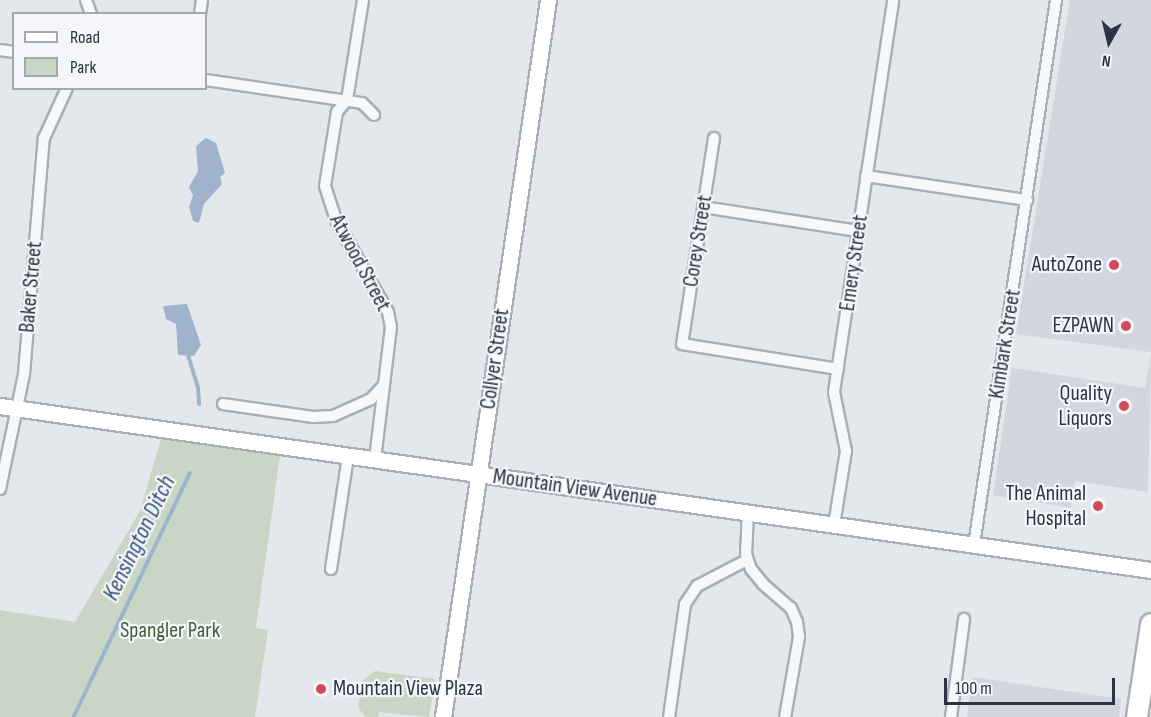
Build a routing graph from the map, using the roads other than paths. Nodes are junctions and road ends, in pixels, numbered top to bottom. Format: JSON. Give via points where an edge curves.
{"nodes":[{"id":1,"x":363,"y":0,"type":"edge"},
{"id":2,"x":548,"y":0,"type":"edge"},
{"id":3,"x":892,"y":0,"type":"edge"},
{"id":4,"x":1056,"y":0,"type":"edge"},
{"id":5,"x":207,"y":80,"type":"edge"},
{"id":6,"x":66,"y":90,"type":"edge"},
{"id":7,"x":347,"y":100,"type":"junction"},
{"id":8,"x":374,"y":115,"type":"dead end"},
{"id":9,"x":714,"y":138,"type":"dead end"},
{"id":10,"x":866,"y":176,"type":"junction"},
{"id":11,"x":1027,"y":200,"type":"junction"},
{"id":12,"x":703,"y":207,"type":"junction"},
{"id":13,"x":858,"y":231,"type":"junction"},
{"id":14,"x":838,"y":369,"type":"junction"},
{"id":15,"x":385,"y":384,"type":"junction"},
{"id":16,"x":223,"y":404,"type":"dead end"},
{"id":17,"x":7,"y":407,"type":"edge"},
{"id":18,"x":348,"y":456,"type":"junction"},
{"id":19,"x":375,"y":459,"type":"junction"},
{"id":20,"x":478,"y":474,"type":"junction"},
{"id":21,"x":0,"y":489,"type":"edge"},
{"id":22,"x":748,"y":513,"type":"junction"},
{"id":23,"x":834,"y":525,"type":"junction"},
{"id":24,"x":974,"y":545,"type":"junction"},
{"id":25,"x":747,"y":560,"type":"junction"},
{"id":26,"x":331,"y":569,"type":"dead end"},
{"id":27,"x":1151,"y":570,"type":"edge"},
{"id":28,"x":964,"y":619,"type":"dead end"},
{"id":29,"x":1151,"y":624,"type":"edge"},
{"id":30,"x":443,"y":717,"type":"edge"},
{"id":31,"x":669,"y":717,"type":"edge"},
{"id":32,"x":785,"y":717,"type":"edge"},
{"id":33,"x":951,"y":717,"type":"edge"},
{"id":34,"x":1137,"y":717,"type":"edge"}],
"edges":[{"from":1,"to":7,"type":"street","name":"Atwood Street"},
{"from":2,"to":20,"type":"street","name":"Collyer Street"},
{"from":3,"to":10,"type":"street","name":"Emery Street"},
{"from":4,"to":11,"type":"street","name":"Kimbark Street"},
{"from":5,"to":7,"type":"street"},
{"from":6,"to":17,"type":"street","name":"Baker Street","via":[[45,138],[24,374]]},
{"from":7,"to":8,"type":"street","via":[[362,103]]},
{"from":7,"to":15,"type":"street","name":"Atwood Street","via":[[337,112],[325,186],[337,222],[388,312],[391,327]]},
{"from":9,"to":12,"type":"street","name":"Corey Street"},
{"from":10,"to":11,"type":"street"},
{"from":10,"to":13,"type":"street","name":"Emery Street"},
{"from":11,"to":24,"type":"street","name":"Kimbark Street"},
{"from":12,"to":13,"type":"street"},
{"from":12,"to":14,"type":"street","name":"Corey Street","via":[[682,344]]},
{"from":13,"to":14,"type":"street","name":"Emery Street"},
{"from":14,"to":23,"type":"street","name":"Emery Street","via":[[834,392],[846,451]]},
{"from":15,"to":16,"type":"street","via":[[371,399],[333,416],[313,417]]},
{"from":15,"to":19,"type":"street","name":"Atwood Street"},
{"from":17,"to":18,"type":"street","name":"Mountain View Avenue"},
{"from":17,"to":21,"type":"street","name":"Baker Street"},
{"from":18,"to":19,"type":"street","name":"Mountain View Avenue"},
{"from":18,"to":26,"type":"street"},
{"from":19,"to":20,"type":"street","name":"Mountain View Avenue"},
{"from":20,"to":22,"type":"street","name":"Mountain View Avenue"},
{"from":20,"to":30,"type":"street","name":"Collyer Street"},
{"from":22,"to":23,"type":"street","name":"Mountain View Avenue"},
{"from":22,"to":25,"type":"street"},
{"from":23,"to":24,"type":"street","name":"Mountain View Avenue"},
{"from":24,"to":27,"type":"street","name":"Mountain View Avenue"},
{"from":25,"to":31,"type":"street","via":[[697,586],[685,603]]},
{"from":25,"to":32,"type":"street","via":[[763,584],[791,608],[797,622],[799,637]]},
{"from":28,"to":33,"type":"street"},
{"from":29,"to":34,"type":"highway"}]}
